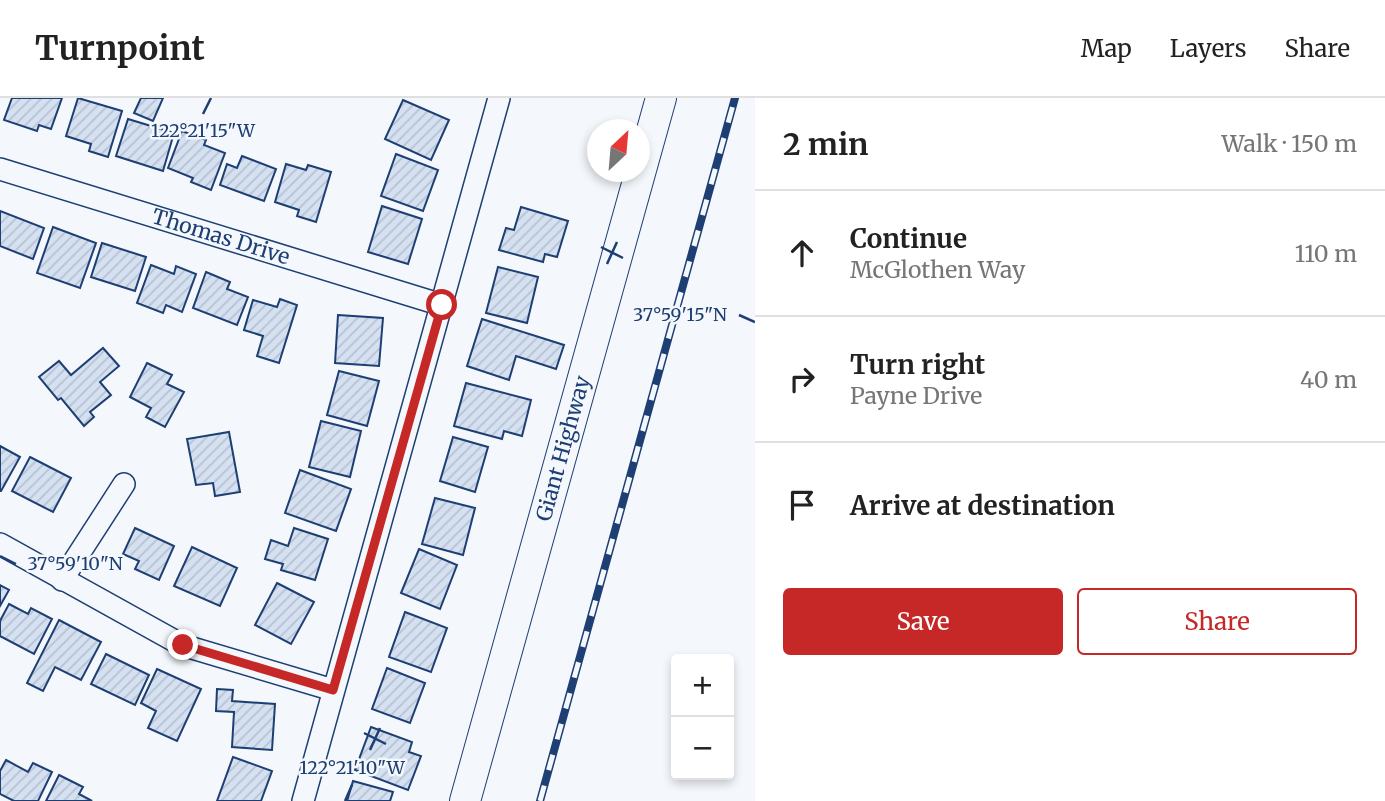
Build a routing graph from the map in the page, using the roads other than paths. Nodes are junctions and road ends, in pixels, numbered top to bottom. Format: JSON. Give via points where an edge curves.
{"nodes":[{"id":1,"x":499,"y":98,"type":"edge"},
{"id":2,"x":661,"y":98,"type":"edge"},
{"id":3,"x":0,"y":169,"type":"edge"},
{"id":4,"x":442,"y":305,"type":"junction"},
{"id":5,"x":124,"y":484,"type":"dead end"},
{"id":6,"x":0,"y":544,"type":"edge"},
{"id":7,"x":62,"y":580,"type":"junction"},
{"id":8,"x":333,"y":690,"type":"junction"},
{"id":9,"x":303,"y":801,"type":"edge"},
{"id":10,"x":465,"y":801,"type":"edge"}],
"edges":[{"from":1,"to":4,"type":"street"},
{"from":2,"to":10,"type":"street","name":"Giant Highway"},
{"from":3,"to":4,"type":"street","name":"Thomas Drive"},
{"from":4,"to":8,"type":"street"},
{"from":5,"to":7,"type":"street"},
{"from":6,"to":7,"type":"street"},
{"from":7,"to":8,"type":"street","via":[[183,645]]},
{"from":8,"to":9,"type":"street"}]}
